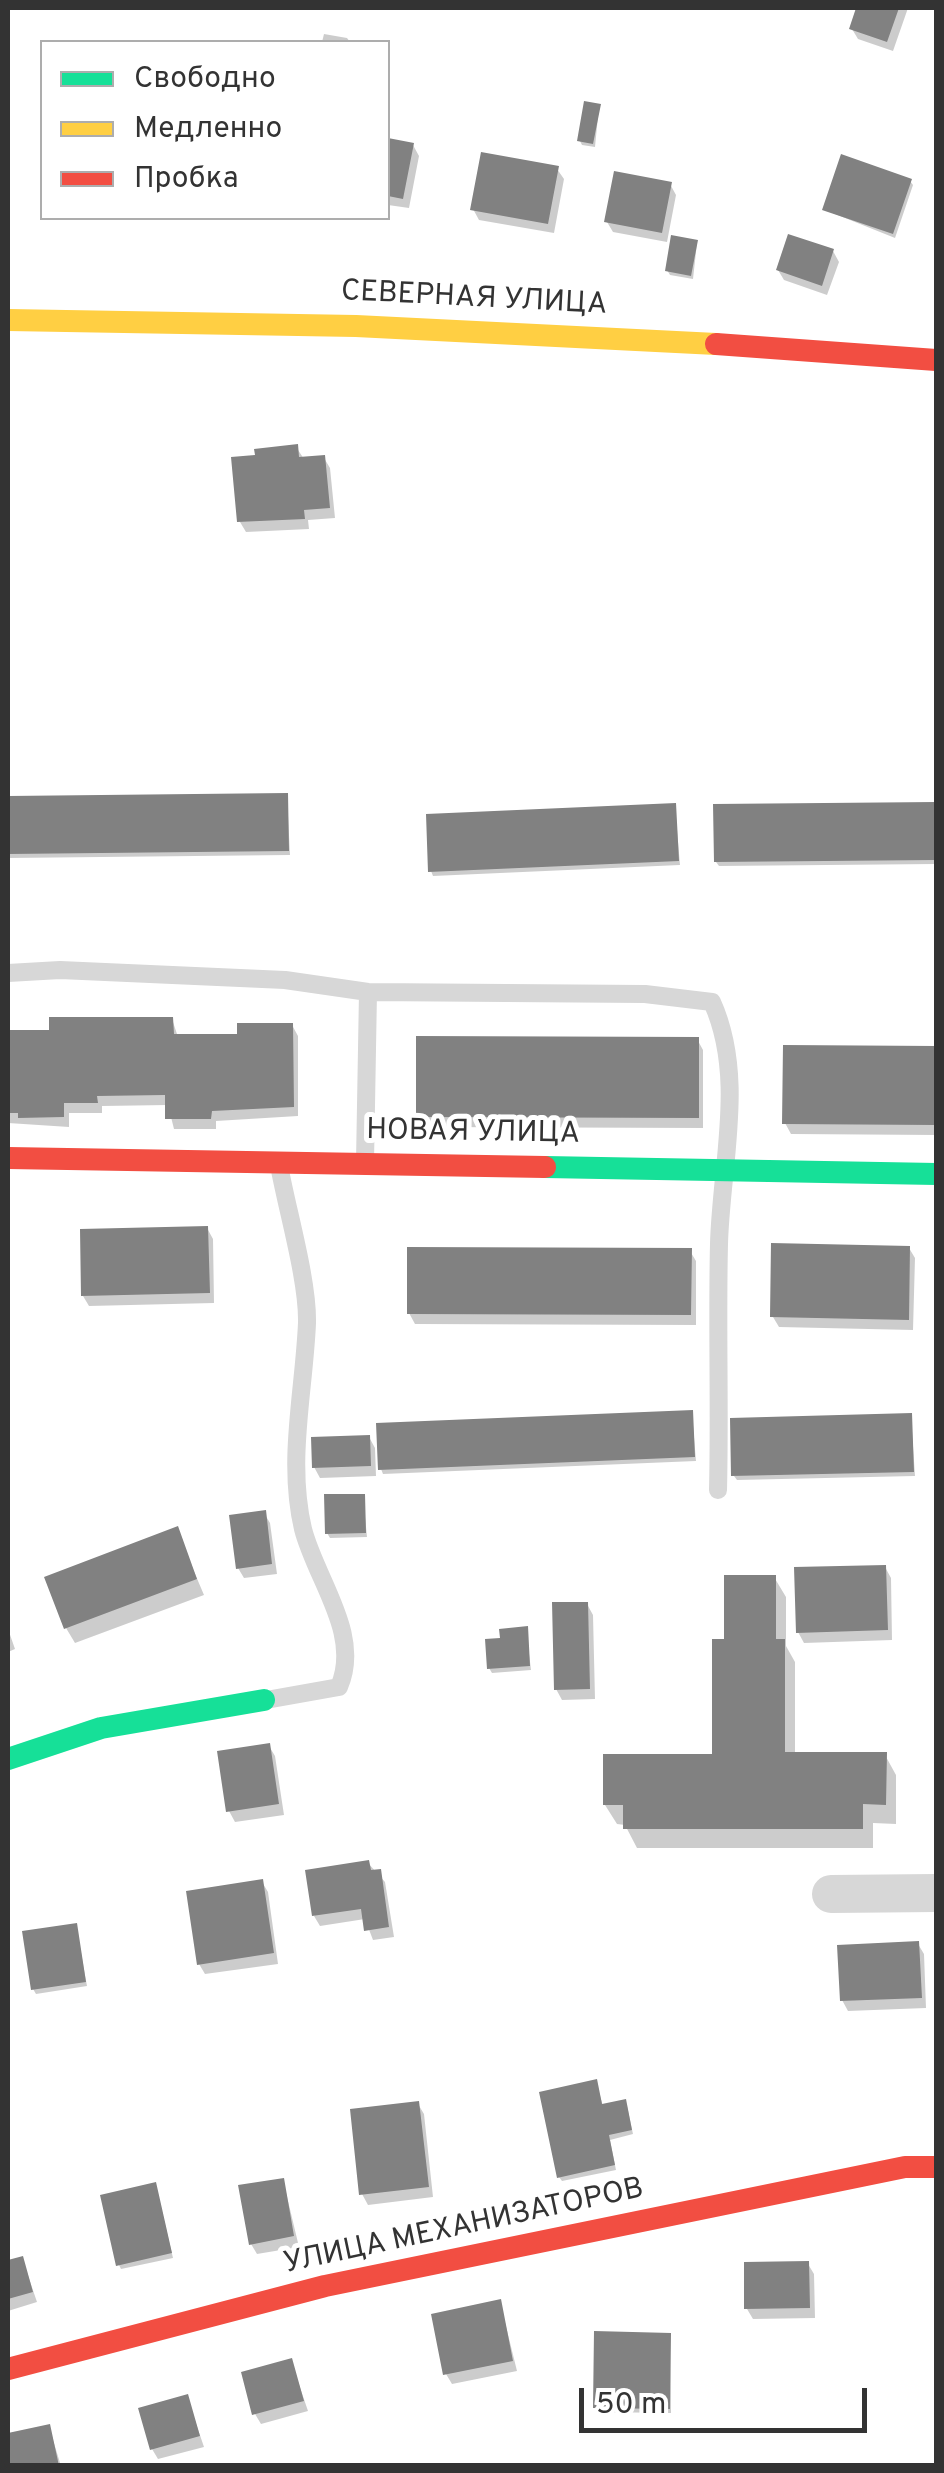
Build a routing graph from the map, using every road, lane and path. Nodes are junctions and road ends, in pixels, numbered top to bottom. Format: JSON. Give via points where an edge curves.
{"nodes":[{"id":1,"x":8,"y":320,"type":"edge"},
{"id":2,"x":936,"y":360,"type":"edge"},
{"id":3,"x":8,"y":973,"type":"edge"},
{"id":4,"x":368,"y":992,"type":"junction"},
{"id":5,"x":8,"y":1158,"type":"edge"},
{"id":6,"x":278,"y":1160,"type":"junction"},
{"id":7,"x":365,"y":1162,"type":"junction"},
{"id":8,"x":723,"y":1169,"type":"junction"},
{"id":9,"x":936,"y":1174,"type":"edge"},
{"id":10,"x":718,"y":1490,"type":"dead end"},
{"id":11,"x":264,"y":1700,"type":"joint"},
{"id":12,"x":8,"y":1758,"type":"edge"},
{"id":13,"x":936,"y":1893,"type":"edge"},
{"id":14,"x":831,"y":1894,"type":"dead end"},
{"id":15,"x":936,"y":2166,"type":"edge"},
{"id":16,"x":8,"y":2369,"type":"edge"}],
"edges":[{"from":1,"to":2,"type":"street","name":"СЕВЕРНАЯ УЛИЦА","via":[[249,319]]},
{"from":3,"to":4,"type":"lane","via":[[285,980]]},
{"from":4,"to":7,"type":"lane"},
{"from":4,"to":8,"type":"lane","via":[[645,994],[712,1002],[726,1032],[730,1118]]},
{"from":5,"to":6,"type":"street","name":"НОВАЯ УЛИЦА"},
{"from":6,"to":7,"type":"street","name":"НОВАЯ УЛИЦА"},
{"from":6,"to":11,"type":"lane","via":[[307,1319],[295,1452],[303,1530],[328,1587],[349,1664],[339,1687]]},
{"from":7,"to":8,"type":"street","name":"НОВАЯ УЛИЦА"},
{"from":8,"to":9,"type":"street","name":"НОВАЯ УЛИЦА"},
{"from":8,"to":10,"type":"lane"},
{"from":11,"to":12,"type":"street","via":[[129,1724]]},
{"from":13,"to":14,"type":"street"},
{"from":15,"to":16,"type":"street","name":"УЛИЦА МЕХАНИЗАТОРОВ","via":[[325,2286]]}]}
